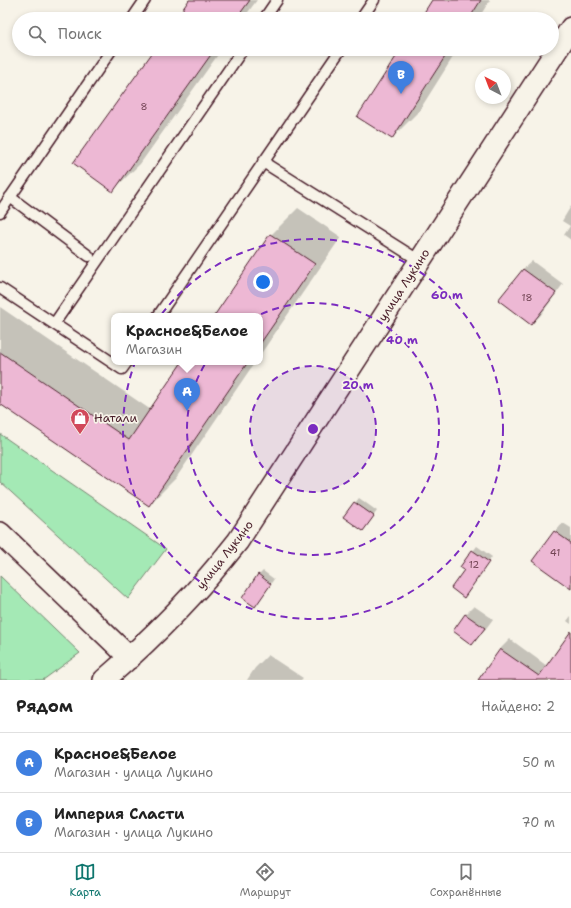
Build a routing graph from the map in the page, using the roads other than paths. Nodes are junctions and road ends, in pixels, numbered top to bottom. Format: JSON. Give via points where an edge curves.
{"nodes":[{"id":1,"x":145,"y":0,"type":"edge"},
{"id":2,"x":277,"y":0,"type":"edge"},
{"id":3,"x":374,"y":0,"type":"edge"},
{"id":4,"x":137,"y":12,"type":"edge"},
{"id":5,"x":269,"y":12,"type":"edge"},
{"id":6,"x":366,"y":12,"type":"edge"},
{"id":7,"x":571,"y":28,"type":"edge"},
{"id":8,"x":559,"y":47,"type":"edge"},
{"id":9,"x":107,"y":56,"type":"edge"},
{"id":10,"x":238,"y":56,"type":"edge"},
{"id":11,"x":336,"y":56,"type":"edge"},
{"id":12,"x":553,"y":56,"type":"edge"},
{"id":13,"x":263,"y":162,"type":"junction"},
{"id":14,"x":10,"y":197,"type":"junction"},
{"id":15,"x":0,"y":212,"type":"edge"},
{"id":16,"x":89,"y":256,"type":"dead end"},
{"id":17,"x":420,"y":261,"type":"junction"},
{"id":18,"x":0,"y":288,"type":"edge"},
{"id":19,"x":160,"y":313,"type":"edge"},
{"id":20,"x":54,"y":324,"type":"junction"},
{"id":21,"x":111,"y":362,"type":"edge"},
{"id":22,"x":116,"y":365,"type":"edge"},
{"id":23,"x":125,"y":365,"type":"edge"},
{"id":24,"x":0,"y":533,"type":"edge"},
{"id":25,"x":130,"y":658,"type":"junction"},
{"id":26,"x":104,"y":680,"type":"edge"}],
"edges":[{"from":1,"to":4,"type":"lane"},
{"from":2,"to":5,"type":"lane"},
{"from":3,"to":6,"type":"lane"},
{"from":7,"to":8,"type":"street","name":"улица Лукино"},
{"from":9,"to":14,"type":"lane"},
{"from":10,"to":20,"type":"lane"},
{"from":11,"to":13,"type":"lane"},
{"from":12,"to":17,"type":"street","name":"улица Лукино"},
{"from":13,"to":17,"type":"lane"},
{"from":13,"to":19,"type":"lane"},
{"from":14,"to":15,"type":"lane"},
{"from":14,"to":16,"type":"lane"},
{"from":17,"to":25,"type":"street","name":"улица Лукино","via":[[238,541],[212,574]]},
{"from":18,"to":20,"type":"lane"},
{"from":20,"to":21,"type":"lane"},
{"from":22,"to":23,"type":"lane","via":[[122,369]]},
{"from":24,"to":25,"type":"street"},
{"from":25,"to":26,"type":"street","name":"улица Лукино"}]}
